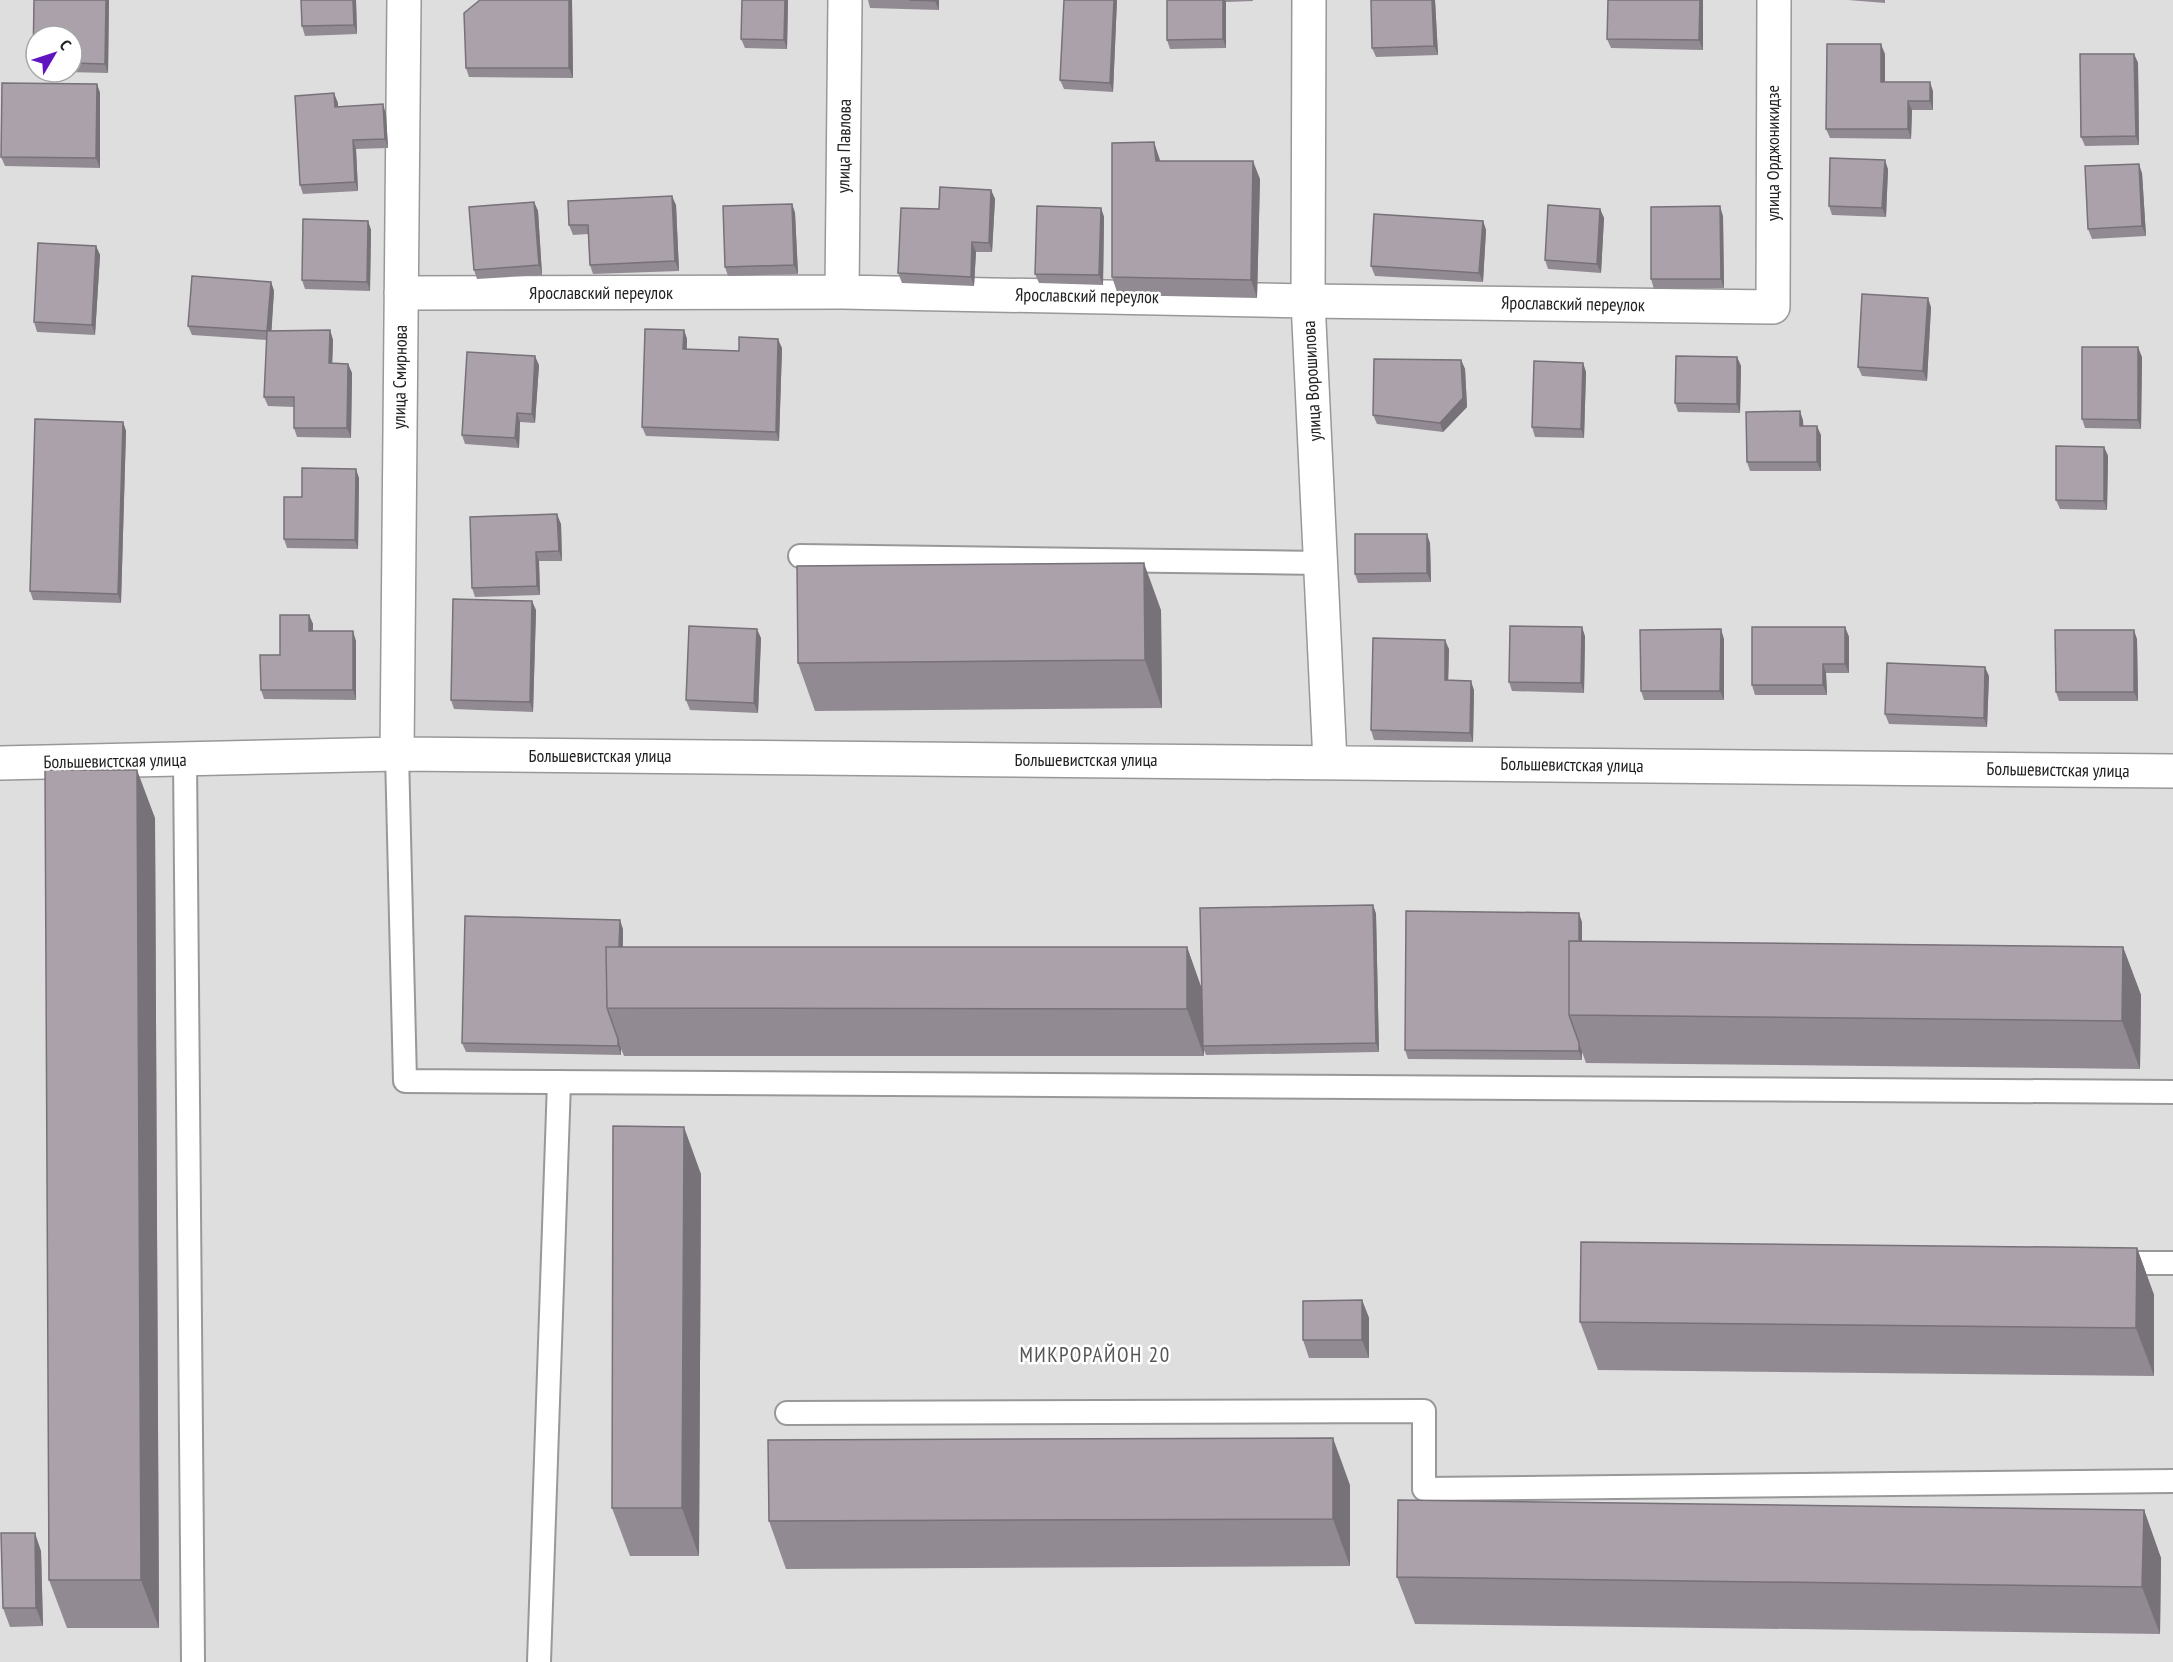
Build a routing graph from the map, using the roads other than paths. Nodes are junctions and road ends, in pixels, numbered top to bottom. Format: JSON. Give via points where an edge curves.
{"nodes":[{"id":1,"x":404,"y":0,"type":"edge"},
{"id":2,"x":845,"y":0,"type":"edge"},
{"id":3,"x":1309,"y":0,"type":"edge"},
{"id":4,"x":1774,"y":0,"type":"edge"},
{"id":5,"x":842,"y":291,"type":"junction"},
{"id":6,"x":401,"y":293,"type":"junction"},
{"id":7,"x":1308,"y":301,"type":"junction"},
{"id":8,"x":1773,"y":307,"type":"joint"},
{"id":9,"x":800,"y":556,"type":"dead end"},
{"id":10,"x":1321,"y":563,"type":"junction"},
{"id":11,"x":397,"y":754,"type":"junction"},
{"id":12,"x":185,"y":759,"type":"junction"},
{"id":13,"x":1330,"y":762,"type":"junction"},
{"id":14,"x":0,"y":763,"type":"edge"},
{"id":15,"x":2173,"y":771,"type":"edge"},
{"id":16,"x":559,"y":1082,"type":"junction"},
{"id":17,"x":2173,"y":1092,"type":"edge"},
{"id":18,"x":2090,"y":1263,"type":"edge"},
{"id":19,"x":2173,"y":1263,"type":"edge"},
{"id":20,"x":787,"y":1413,"type":"dead end"},
{"id":21,"x":2173,"y":1481,"type":"edge"},
{"id":22,"x":194,"y":1662,"type":"edge"},
{"id":23,"x":539,"y":1662,"type":"edge"}],
"edges":[{"from":1,"to":6,"type":"street","name":"улица Смирнова"},
{"from":2,"to":5,"type":"street","name":"улица Павлова"},
{"from":3,"to":7,"type":"street","name":"улица Ворошилова"},
{"from":4,"to":8,"type":"street","name":"улица Орджоникидзе"},
{"from":5,"to":6,"type":"street","name":"Ярославский переулок"},
{"from":5,"to":7,"type":"street","name":"Ярославский переулок"},
{"from":6,"to":11,"type":"street","name":"улица Смирнова"},
{"from":7,"to":8,"type":"street","name":"Ярославский переулок"},
{"from":7,"to":10,"type":"street","name":"улица Ворошилова"},
{"from":9,"to":10,"type":"lane"},
{"from":10,"to":13,"type":"street","name":"улица Ворошилова"},
{"from":11,"to":12,"type":"street","name":"Большевистская улица"},
{"from":11,"to":13,"type":"street","name":"Большевистская улица"},
{"from":11,"to":16,"type":"lane","via":[[405,1081]]},
{"from":12,"to":14,"type":"street","name":"Большевистская улица"},
{"from":12,"to":22,"type":"lane"},
{"from":13,"to":15,"type":"street","name":"Большевистская улица"},
{"from":16,"to":17,"type":"lane"},
{"from":16,"to":23,"type":"lane"},
{"from":18,"to":19,"type":"lane"},
{"from":20,"to":21,"type":"lane","via":[[1424,1411],[1424,1490]]}]}
